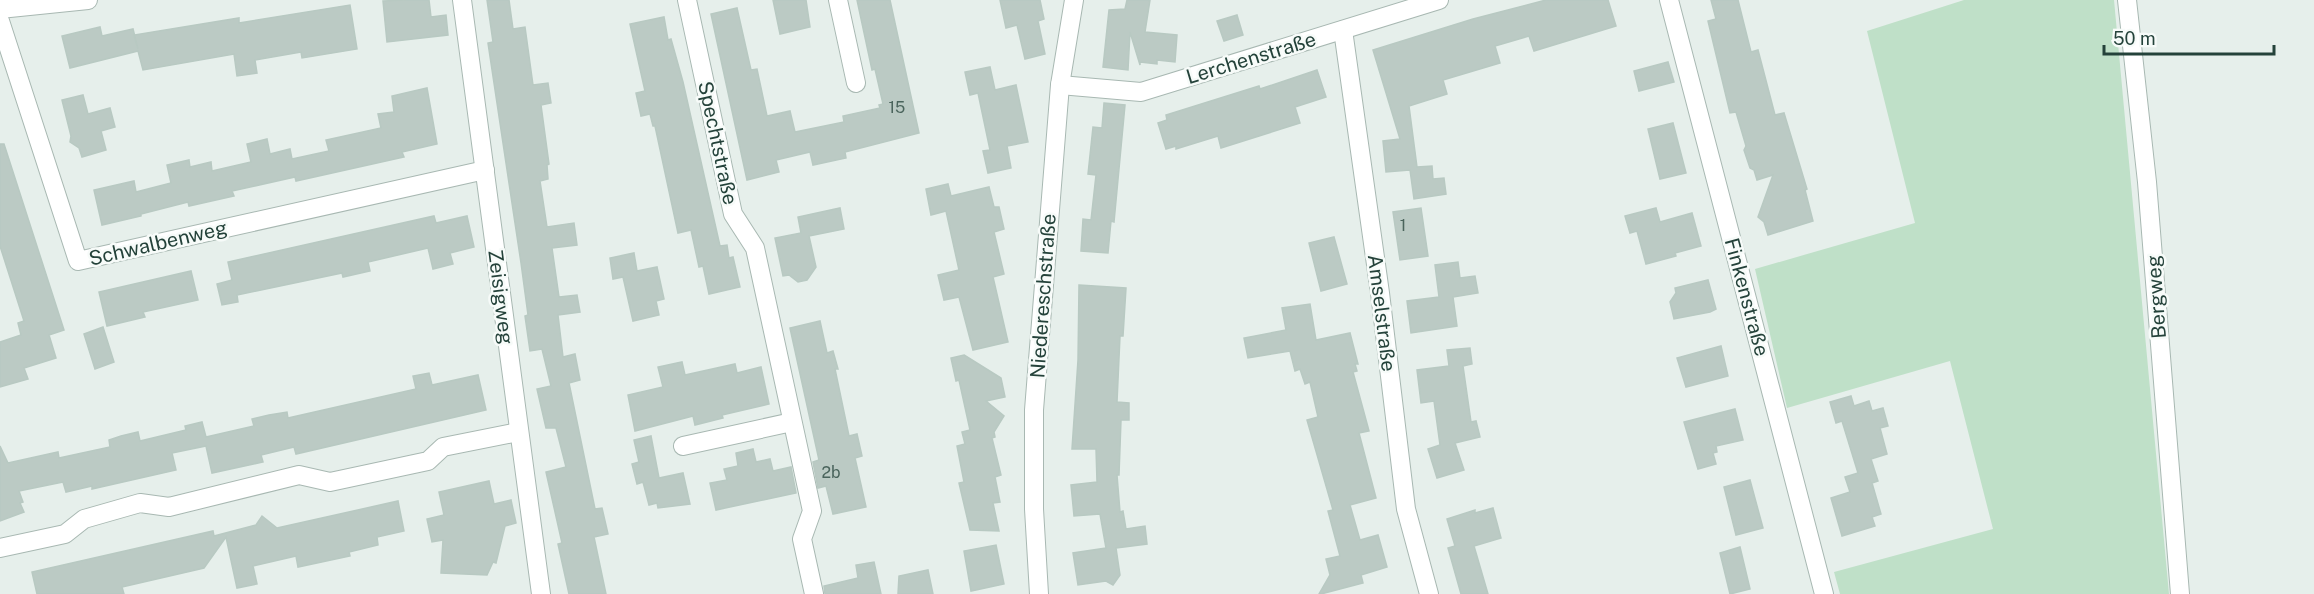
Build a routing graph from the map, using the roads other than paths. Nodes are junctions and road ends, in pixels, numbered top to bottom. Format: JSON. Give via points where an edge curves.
{"nodes":[{"id":1,"x":88,"y":0,"type":"edge"},
{"id":2,"x":462,"y":0,"type":"edge"},
{"id":3,"x":687,"y":0,"type":"edge"},
{"id":4,"x":838,"y":0,"type":"edge"},
{"id":5,"x":1074,"y":0,"type":"edge"},
{"id":6,"x":1439,"y":0,"type":"edge"},
{"id":7,"x":1669,"y":0,"type":"edge"},
{"id":8,"x":2127,"y":0,"type":"edge"},
{"id":9,"x":0,"y":9,"type":"edge"},
{"id":10,"x":0,"y":21,"type":"edge"},
{"id":11,"x":1343,"y":30,"type":"junction"},
{"id":12,"x":856,"y":83,"type":"dead end"},
{"id":13,"x":1060,"y":85,"type":"junction"},
{"id":14,"x":485,"y":170,"type":"junction"},
{"id":15,"x":792,"y":422,"type":"junction"},
{"id":16,"x":518,"y":432,"type":"junction"},
{"id":17,"x":683,"y":446,"type":"dead end"},
{"id":18,"x":0,"y":548,"type":"edge"},
{"id":19,"x":541,"y":594,"type":"edge"},
{"id":20,"x":814,"y":594,"type":"edge"},
{"id":21,"x":1039,"y":594,"type":"edge"},
{"id":22,"x":1429,"y":594,"type":"edge"},
{"id":23,"x":1824,"y":594,"type":"edge"},
{"id":24,"x":2180,"y":594,"type":"edge"}],
"edges":[{"from":1,"to":9,"type":"street"},
{"from":2,"to":14,"type":"street","name":"Zeisigweg"},
{"from":3,"to":15,"type":"street","name":"Spechtstraße","via":[[734,214],[755,248]]},
{"from":4,"to":12,"type":"street"},
{"from":5,"to":13,"type":"street","name":"Niedereschstraße"},
{"from":6,"to":11,"type":"street","name":"Lerchenstraße"},
{"from":7,"to":23,"type":"street","name":"Finkenstraße"},
{"from":8,"to":24,"type":"street","name":"Bergweg","via":[[2147,182]]},
{"from":10,"to":14,"type":"street","name":"Schwalbenweg","via":[[78,261]]},
{"from":11,"to":13,"type":"street","name":"Lerchenstraße","via":[[1141,93]]},
{"from":11,"to":22,"type":"street","name":"Amselstraße","via":[[1406,509]]},
{"from":13,"to":21,"type":"street","name":"Niedereschstraße","via":[[1034,410]]},
{"from":14,"to":16,"type":"street","name":"Zeisigweg"},
{"from":15,"to":17,"type":"street"},
{"from":15,"to":20,"type":"street","name":"Spechtstraße","via":[[812,511],[802,539]]},
{"from":16,"to":18,"type":"street","via":[[442,447],[428,461],[330,482],[299,475],[168,507],[141,503],[84,519],[65,534]]},
{"from":16,"to":19,"type":"street","name":"Zeisigweg"}]}
